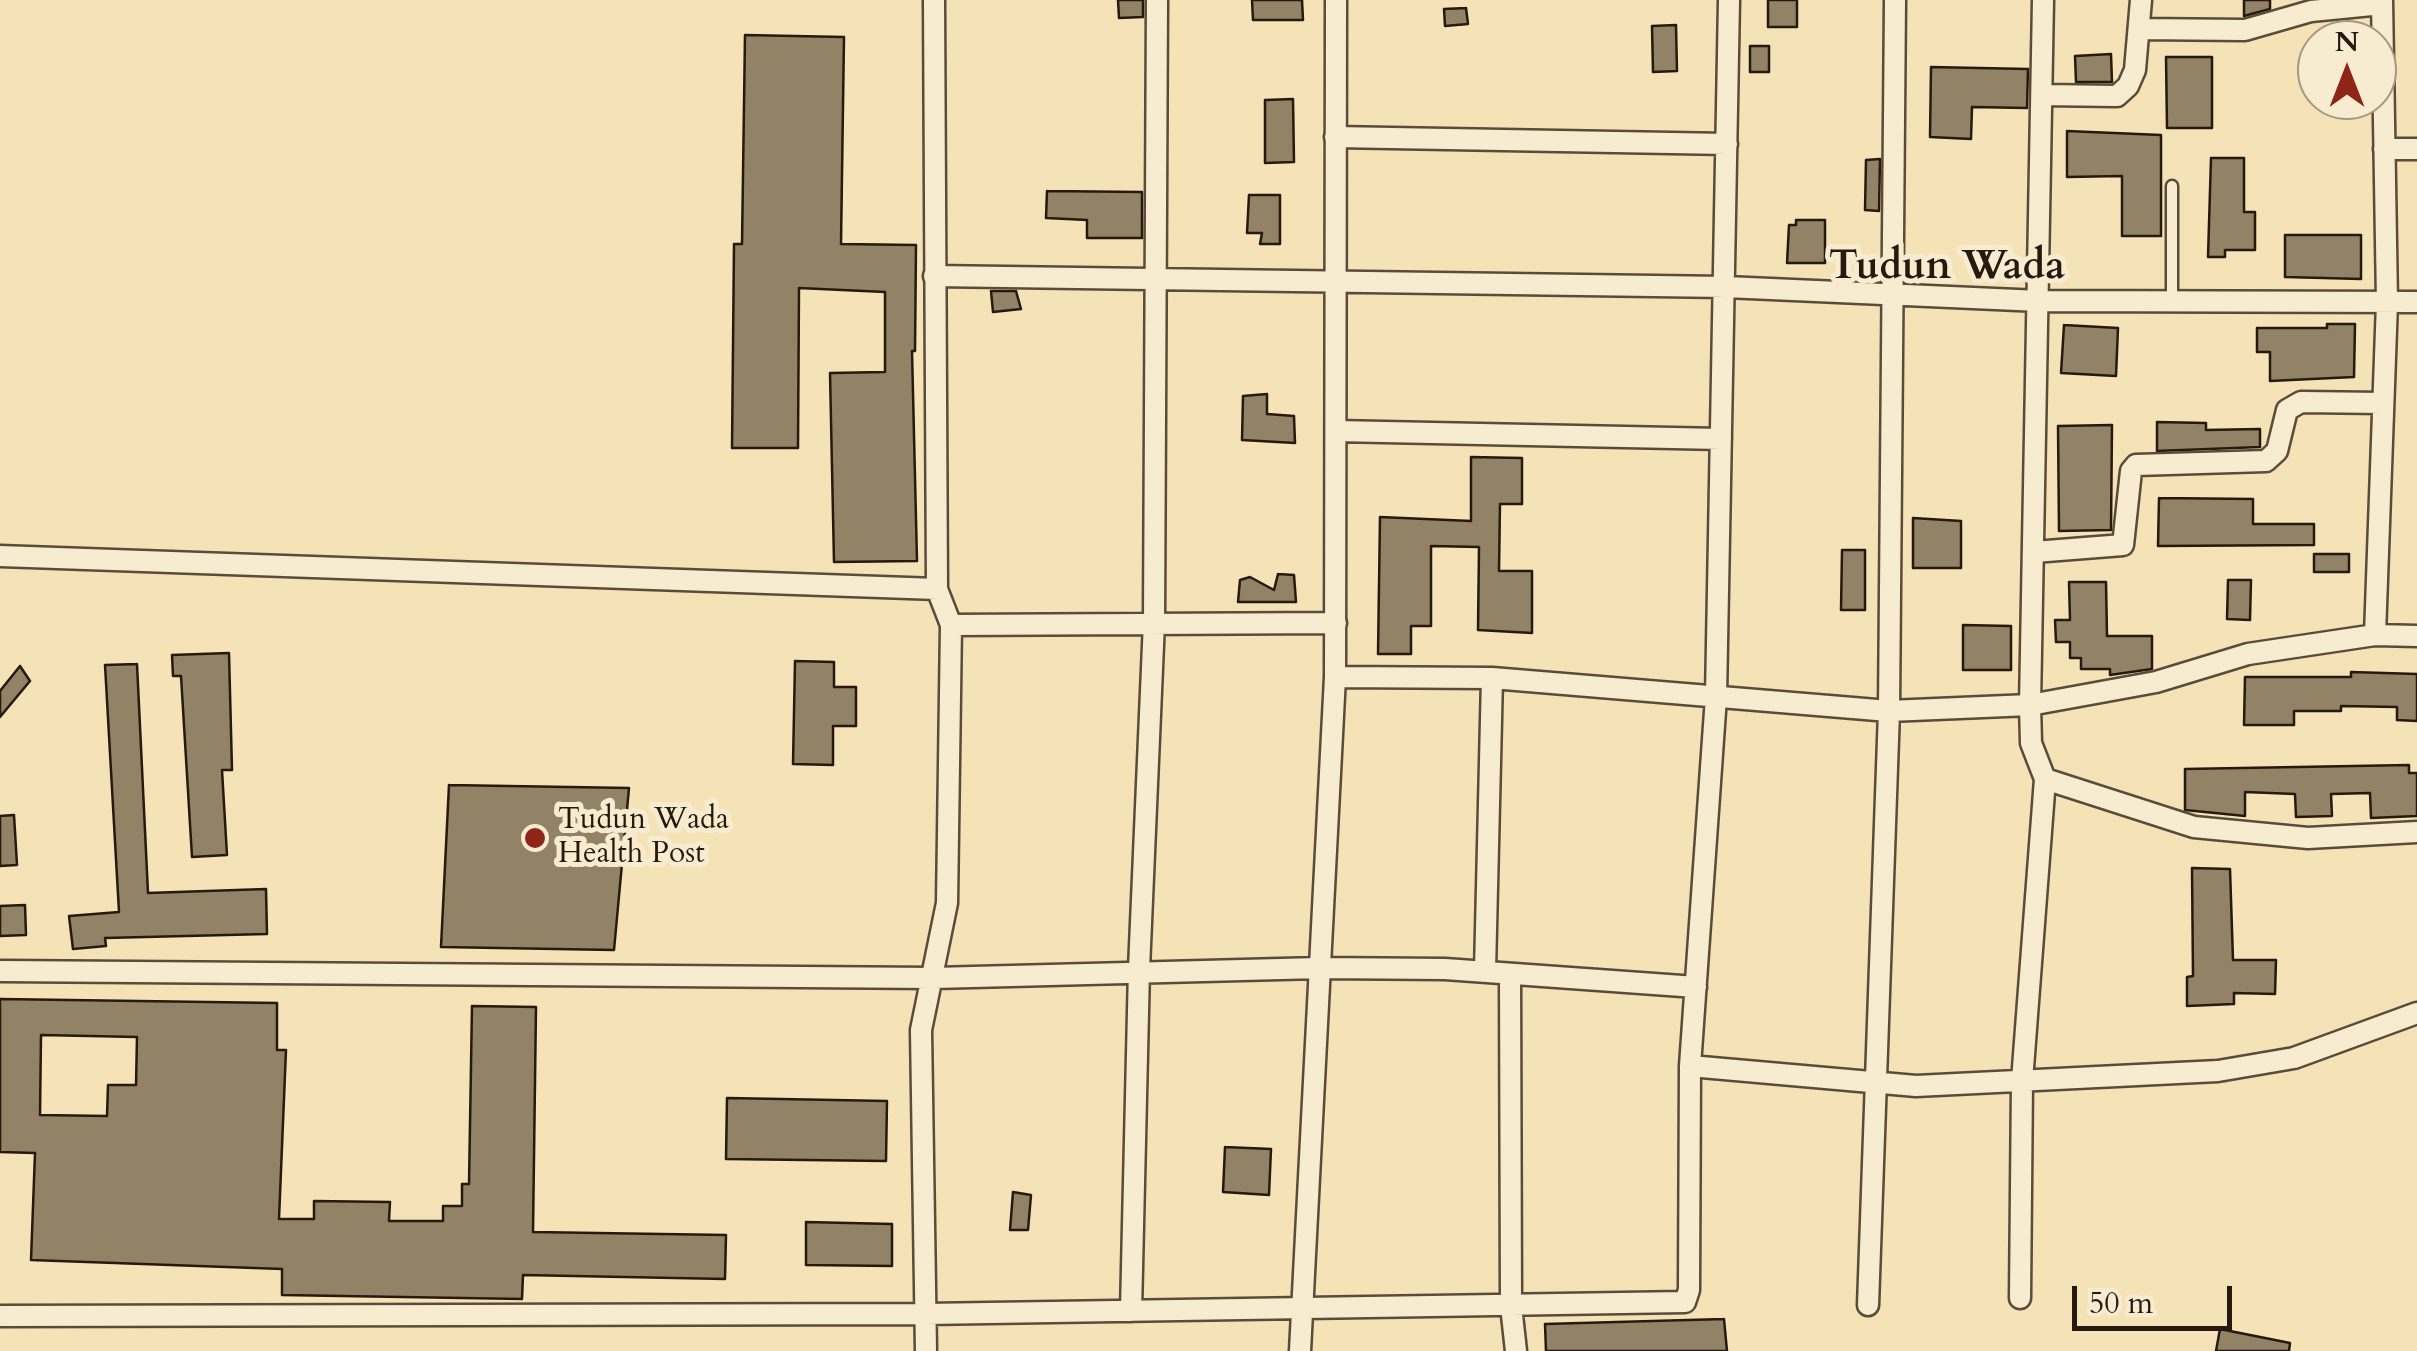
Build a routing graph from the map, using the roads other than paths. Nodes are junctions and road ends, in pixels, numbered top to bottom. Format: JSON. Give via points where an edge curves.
{"nodes":[{"id":1,"x":934,"y":0,"type":"edge"},
{"id":2,"x":1157,"y":0,"type":"edge"},
{"id":3,"x":1336,"y":0,"type":"edge"},
{"id":4,"x":1729,"y":0,"type":"edge"},
{"id":5,"x":1895,"y":0,"type":"edge"},
{"id":6,"x":2043,"y":0,"type":"edge"},
{"id":7,"x":2141,"y":0,"type":"edge"},
{"id":8,"x":2382,"y":2,"type":"edge"},
{"id":9,"x":2139,"y":29,"type":"junction"},
{"id":10,"x":2042,"y":95,"type":"junction"},
{"id":11,"x":1334,"y":137,"type":"junction"},
{"id":12,"x":1727,"y":144,"type":"junction"},
{"id":13,"x":2384,"y":149,"type":"junction"},
{"id":14,"x":2417,"y":149,"type":"edge"},
{"id":15,"x":2172,"y":186,"type":"dead end"},
{"id":16,"x":934,"y":276,"type":"junction"},
{"id":17,"x":1154,"y":279,"type":"junction"},
{"id":18,"x":1334,"y":283,"type":"junction"},
{"id":19,"x":1726,"y":288,"type":"junction"},
{"id":20,"x":1890,"y":294,"type":"junction"},
{"id":21,"x":2040,"y":300,"type":"junction"},
{"id":22,"x":2172,"y":301,"type":"junction"},
{"id":23,"x":2387,"y":302,"type":"junction"},
{"id":24,"x":2417,"y":302,"type":"edge"},
{"id":25,"x":2383,"y":402,"type":"junction"},
{"id":26,"x":1336,"y":431,"type":"junction"},
{"id":27,"x":1721,"y":438,"type":"junction"},
{"id":28,"x":2034,"y":552,"type":"junction"},
{"id":29,"x":0,"y":556,"type":"edge"},
{"id":30,"x":936,"y":588,"type":"junction"},
{"id":31,"x":1154,"y":622,"type":"junction"},
{"id":32,"x":1336,"y":623,"type":"junction"},
{"id":33,"x":950,"y":625,"type":"junction"},
{"id":34,"x":2375,"y":635,"type":"junction"},
{"id":35,"x":2417,"y":636,"type":"edge"},
{"id":36,"x":1335,"y":677,"type":"junction"},
{"id":37,"x":1492,"y":678,"type":"junction"},
{"id":38,"x":1716,"y":698,"type":"junction"},
{"id":39,"x":2030,"y":705,"type":"junction"},
{"id":40,"x":1889,"y":711,"type":"junction"},
{"id":41,"x":2044,"y":779,"type":"junction"},
{"id":42,"x":2417,"y":832,"type":"edge"},
{"id":43,"x":1319,"y":968,"type":"junction"},
{"id":44,"x":1139,"y":970,"type":"junction"},
{"id":45,"x":0,"y":971,"type":"edge"},
{"id":46,"x":1485,"y":971,"type":"junction"},
{"id":47,"x":1510,"y":974,"type":"junction"},
{"id":48,"x":934,"y":978,"type":"junction"},
{"id":49,"x":1696,"y":986,"type":"junction"},
{"id":50,"x":2417,"y":1013,"type":"edge"},
{"id":51,"x":1690,"y":1066,"type":"junction"},
{"id":52,"x":1872,"y":1081,"type":"junction"},
{"id":53,"x":2022,"y":1081,"type":"junction"},
{"id":54,"x":2020,"y":1298,"type":"dead end"},
{"id":55,"x":1868,"y":1305,"type":"dead end"},
{"id":56,"x":1300,"y":1306,"type":"junction"},
{"id":57,"x":1511,"y":1306,"type":"junction"},
{"id":58,"x":1131,"y":1310,"type":"junction"},
{"id":59,"x":926,"y":1314,"type":"junction"},
{"id":60,"x":0,"y":1316,"type":"edge"},
{"id":61,"x":926,"y":1351,"type":"edge"},
{"id":62,"x":1300,"y":1351,"type":"edge"},
{"id":63,"x":1516,"y":1351,"type":"edge"}],
"edges":[{"from":1,"to":16,"type":"street"},
{"from":2,"to":17,"type":"street"},
{"from":3,"to":11,"type":"street"},
{"from":4,"to":12,"type":"street"},
{"from":5,"to":20,"type":"street"},
{"from":6,"to":10,"type":"street"},
{"from":7,"to":9,"type":"street"},
{"from":8,"to":9,"type":"street","via":[[2310,11],[2246,30]]},
{"from":8,"to":13,"type":"street"},
{"from":9,"to":10,"type":"street","via":[[2135,70],[2117,96]]},
{"from":10,"to":21,"type":"street"},
{"from":11,"to":12,"type":"street"},
{"from":11,"to":18,"type":"street"},
{"from":12,"to":19,"type":"street"},
{"from":13,"to":14,"type":"street"},
{"from":13,"to":23,"type":"street"},
{"from":15,"to":22,"type":"lane"},
{"from":16,"to":17,"type":"street"},
{"from":16,"to":30,"type":"street"},
{"from":17,"to":18,"type":"street"},
{"from":17,"to":31,"type":"street"},
{"from":18,"to":19,"type":"street"},
{"from":18,"to":26,"type":"street"},
{"from":19,"to":20,"type":"street"},
{"from":19,"to":27,"type":"street"},
{"from":20,"to":21,"type":"street"},
{"from":20,"to":40,"type":"street"},
{"from":21,"to":22,"type":"street"},
{"from":21,"to":28,"type":"street"},
{"from":22,"to":23,"type":"street"},
{"from":23,"to":24,"type":"street"},
{"from":23,"to":25,"type":"street"},
{"from":25,"to":28,"type":"street","via":[[2301,402],[2288,410],[2277,451],[2266,461],[2136,465],[2123,545]]},
{"from":25,"to":34,"type":"street"},
{"from":26,"to":27,"type":"street"},
{"from":26,"to":32,"type":"street"},
{"from":27,"to":38,"type":"street"},
{"from":28,"to":39,"type":"street"},
{"from":29,"to":30,"type":"street"},
{"from":30,"to":33,"type":"street"},
{"from":31,"to":32,"type":"street"},
{"from":31,"to":33,"type":"street"},
{"from":31,"to":44,"type":"street"},
{"from":32,"to":36,"type":"street"},
{"from":33,"to":48,"type":"street","via":[[948,903]]},
{"from":34,"to":35,"type":"street"},
{"from":34,"to":39,"type":"street","via":[[2248,654],[2156,682]]},
{"from":36,"to":37,"type":"street"},
{"from":36,"to":43,"type":"street"},
{"from":37,"to":38,"type":"street"},
{"from":37,"to":46,"type":"street"},
{"from":38,"to":40,"type":"street"},
{"from":38,"to":49,"type":"street"},
{"from":39,"to":40,"type":"street"},
{"from":39,"to":41,"type":"street","via":[[2031,743]]},
{"from":40,"to":52,"type":"street"},
{"from":41,"to":42,"type":"street","via":[[2194,827],[2308,838]]},
{"from":41,"to":53,"type":"street"},
{"from":43,"to":44,"type":"street"},
{"from":43,"to":46,"type":"street"},
{"from":43,"to":56,"type":"street"},
{"from":44,"to":48,"type":"street"},
{"from":44,"to":58,"type":"street"},
{"from":45,"to":48,"type":"street"},
{"from":46,"to":47,"type":"street"},
{"from":47,"to":49,"type":"street"},
{"from":47,"to":57,"type":"street"},
{"from":48,"to":59,"type":"street","via":[[921,1030]]},
{"from":49,"to":51,"type":"street"},
{"from":50,"to":53,"type":"street","via":[[2294,1058],[2218,1071]]},
{"from":51,"to":52,"type":"street"},
{"from":51,"to":57,"type":"street","via":[[1685,1302]]},
{"from":52,"to":53,"type":"street"},
{"from":52,"to":55,"type":"street"},
{"from":53,"to":54,"type":"street"},
{"from":56,"to":57,"type":"street"},
{"from":56,"to":58,"type":"street"},
{"from":56,"to":62,"type":"street"},
{"from":57,"to":63,"type":"street"},
{"from":58,"to":59,"type":"street"},
{"from":59,"to":60,"type":"street"},
{"from":59,"to":61,"type":"street"}]}
